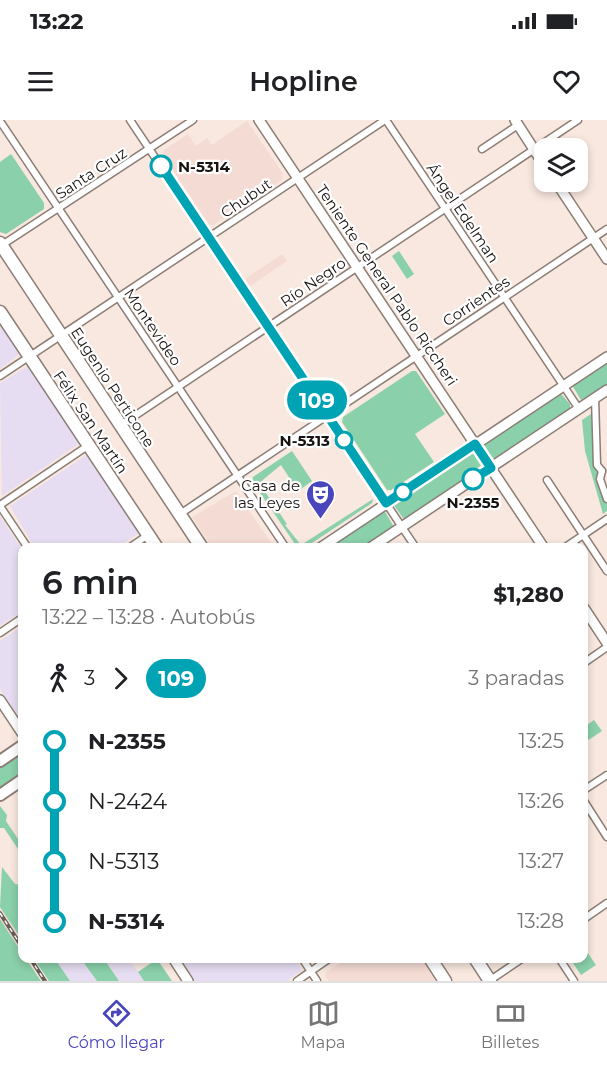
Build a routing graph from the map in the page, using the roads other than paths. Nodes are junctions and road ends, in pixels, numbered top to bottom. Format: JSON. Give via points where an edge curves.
{"nodes":[{"id":1,"x":130,"y":120,"type":"edge"},
{"id":2,"x":193,"y":120,"type":"edge"},
{"id":3,"x":259,"y":120,"type":"edge"},
{"id":4,"x":386,"y":120,"type":"edge"},
{"id":5,"x":576,"y":120,"type":"edge"},
{"id":6,"x":0,"y":121,"type":"edge"},
{"id":7,"x":516,"y":123,"type":"edge"},
{"id":8,"x":550,"y":138,"type":"edge"},
{"id":9,"x":149,"y":148,"type":"junction"},
{"id":10,"x":482,"y":149,"type":"dead end"},
{"id":11,"x":534,"y":149,"type":"joint"},
{"id":12,"x":297,"y":178,"type":"junction"},
{"id":13,"x":563,"y":192,"type":"edge"},
{"id":14,"x":58,"y":208,"type":"junction"},
{"id":15,"x":445,"y":208,"type":"junction"},
{"id":16,"x":607,"y":229,"type":"edge"},
{"id":17,"x":209,"y":237,"type":"junction"},
{"id":18,"x":593,"y":238,"type":"junction"},
{"id":19,"x":1,"y":244,"type":"edge"},
{"id":20,"x":607,"y":259,"type":"edge"},
{"id":21,"x":357,"y":267,"type":"junction"},
{"id":22,"x":505,"y":297,"type":"junction"},
{"id":23,"x":118,"y":298,"type":"junction"},
{"id":24,"x":0,"y":312,"type":"edge"},
{"id":25,"x":268,"y":326,"type":"junction"},
{"id":26,"x":62,"y":336,"type":"junction"},
{"id":27,"x":416,"y":356,"type":"junction"},
{"id":28,"x":29,"y":357,"type":"junction"},
{"id":29,"x":607,"y":357,"type":"edge"},
{"id":30,"x":0,"y":376,"type":"edge"},
{"id":31,"x":564,"y":385,"type":"junction"},
{"id":32,"x":178,"y":387,"type":"junction"},
{"id":33,"x":607,"y":390,"type":"edge"},
{"id":34,"x":595,"y":398,"type":"junction"},
{"id":35,"x":579,"y":409,"type":"junction"},
{"id":36,"x":328,"y":415,"type":"junction"},
{"id":37,"x":121,"y":425,"type":"junction"},
{"id":38,"x":475,"y":444,"type":"junction"},
{"id":39,"x":88,"y":445,"type":"junction"},
{"id":40,"x":491,"y":468,"type":"junction"},
{"id":41,"x":604,"y":471,"type":"edge"},
{"id":42,"x":238,"y":475,"type":"junction"},
{"id":43,"x":547,"y":480,"type":"dead end"},
{"id":44,"x":607,"y":499,"type":"edge"},
{"id":45,"x":386,"y":503,"type":"junction"},
{"id":46,"x":0,"y":505,"type":"edge"},
{"id":47,"x":180,"y":514,"type":"junction"},
{"id":48,"x":607,"y":519,"type":"edge"},
{"id":49,"x":402,"y":526,"type":"junction"},
{"id":50,"x":148,"y":535,"type":"junction"},
{"id":51,"x":583,"y":535,"type":"junction"},
{"id":52,"x":25,"y":543,"type":"edge"},
{"id":53,"x":136,"y":543,"type":"edge"},
{"id":54,"x":154,"y":543,"type":"edge"},
{"id":55,"x":199,"y":543,"type":"edge"},
{"id":56,"x":283,"y":543,"type":"edge"},
{"id":57,"x":327,"y":543,"type":"edge"},
{"id":58,"x":377,"y":543,"type":"edge"},
{"id":59,"x":413,"y":543,"type":"edge"},
{"id":60,"x":541,"y":543,"type":"edge"},
{"id":61,"x":571,"y":543,"type":"edge"},
{"id":62,"x":607,"y":571,"type":"edge"},
{"id":63,"x":588,"y":614,"type":"edge"},
{"id":64,"x":18,"y":621,"type":"edge"},
{"id":65,"x":0,"y":633,"type":"edge"},
{"id":66,"x":607,"y":645,"type":"edge"},
{"id":67,"x":588,"y":660,"type":"edge"},
{"id":68,"x":0,"y":700,"type":"edge"},
{"id":69,"x":18,"y":727,"type":"edge"},
{"id":70,"x":18,"y":749,"type":"edge"},
{"id":71,"x":0,"y":761,"type":"edge"},
{"id":72,"x":607,"y":774,"type":"edge"},
{"id":73,"x":18,"y":783,"type":"edge"},
{"id":74,"x":588,"y":787,"type":"edge"},
{"id":75,"x":0,"y":795,"type":"edge"},
{"id":76,"x":588,"y":807,"type":"edge"},
{"id":77,"x":607,"y":837,"type":"edge"},
{"id":78,"x":607,"y":903,"type":"edge"},
{"id":79,"x":588,"y":916,"type":"edge"},
{"id":80,"x":176,"y":963,"type":"edge"},
{"id":81,"x":305,"y":963,"type":"edge"},
{"id":82,"x":323,"y":963,"type":"edge"},
{"id":83,"x":433,"y":963,"type":"edge"},
{"id":84,"x":478,"y":963,"type":"edge"},
{"id":85,"x":516,"y":963,"type":"edge"},
{"id":86,"x":562,"y":963,"type":"edge"},
{"id":87,"x":311,"y":971,"type":"junction"},
{"id":88,"x":188,"y":981,"type":"edge"},
{"id":89,"x":297,"y":981,"type":"edge"},
{"id":90,"x":317,"y":981,"type":"edge"},
{"id":91,"x":444,"y":981,"type":"edge"},
{"id":92,"x":490,"y":981,"type":"edge"},
{"id":93,"x":574,"y":981,"type":"edge"}],
"edges":[{"from":1,"to":9,"type":"street"},
{"from":2,"to":9,"type":"street","name":"Santa Cruz"},
{"from":3,"to":12,"type":"street","name":"Teniente General Pablo Riccheri"},
{"from":4,"to":12,"type":"street","name":"Chubut"},
{"from":4,"to":15,"type":"street","name":"Ángel Edelman"},
{"from":5,"to":8,"type":"street","name":"Río Negro"},
{"from":6,"to":14,"type":"street","name":"Montevideo"},
{"from":7,"to":10,"type":"street"},
{"from":7,"to":11,"type":"street"},
{"from":9,"to":14,"type":"street","name":"Santa Cruz"},
{"from":9,"to":17,"type":"street"},
{"from":11,"to":15,"type":"street","name":"Río Negro"},
{"from":12,"to":17,"type":"street","name":"Chubut"},
{"from":12,"to":21,"type":"street","name":"Teniente General Pablo Riccheri"},
{"from":13,"to":18,"type":"street"},
{"from":14,"to":19,"type":"street","name":"Santa Cruz"},
{"from":14,"to":23,"type":"street","name":"Montevideo"},
{"from":15,"to":21,"type":"street","name":"Río Negro"},
{"from":15,"to":22,"type":"street","name":"Ángel Edelman"},
{"from":16,"to":18,"type":"street","name":"Corrientes"},
{"from":17,"to":23,"type":"street","name":"Chubut"},
{"from":17,"to":25,"type":"street"},
{"from":18,"to":20,"type":"street"},
{"from":18,"to":22,"type":"street","name":"Corrientes"},
{"from":19,"to":26,"type":"highway","name":"Eugenio Perticone"},
{"from":21,"to":25,"type":"street","name":"Río Negro"},
{"from":21,"to":27,"type":"street","name":"Teniente General Pablo Riccheri"},
{"from":22,"to":27,"type":"street","name":"Corrientes"},
{"from":22,"to":31,"type":"street","name":"Ángel Edelman"},
{"from":23,"to":26,"type":"street","name":"Chubut"},
{"from":23,"to":32,"type":"street","name":"Montevideo"},
{"from":24,"to":28,"type":"highway","name":"Félix San Martín"},
{"from":25,"to":32,"type":"street","name":"Río Negro"},
{"from":25,"to":36,"type":"street"},
{"from":26,"to":28,"type":"street","name":"Chubut"},
{"from":26,"to":37,"type":"highway","name":"Eugenio Perticone"},
{"from":27,"to":36,"type":"street","name":"Corrientes"},
{"from":27,"to":38,"type":"street","name":"Teniente General Pablo Riccheri"},
{"from":28,"to":30,"type":"street","name":"Chubut"},
{"from":28,"to":39,"type":"highway","name":"Félix San Martín"},
{"from":29,"to":31,"type":"street"},
{"from":31,"to":35,"type":"street","name":"Ángel Edelman"},
{"from":31,"to":38,"type":"street"},
{"from":32,"to":37,"type":"street","name":"Río Negro"},
{"from":32,"to":42,"type":"street","name":"Montevideo"},
{"from":33,"to":34,"type":"street"},
{"from":34,"to":35,"type":"street"},
{"from":34,"to":41,"type":"street","via":[[597,465]]},
{"from":35,"to":40,"type":"street"},
{"from":36,"to":42,"type":"street","name":"Corrientes"},
{"from":36,"to":45,"type":"street"},
{"from":37,"to":47,"type":"highway","name":"Eugenio Perticone"},
{"from":38,"to":40,"type":"street","name":"Teniente General Pablo Riccheri"},
{"from":38,"to":45,"type":"street"},
{"from":39,"to":46,"type":"street"},
{"from":39,"to":50,"type":"highway","name":"Félix San Martín"},
{"from":40,"to":49,"type":"street"},
{"from":40,"to":60,"type":"street","name":"Teniente General Pablo Riccheri"},
{"from":41,"to":44,"type":"street","via":[[600,479]]},
{"from":42,"to":47,"type":"street","name":"Corrientes"},
{"from":42,"to":56,"type":"street","name":"Montevideo"},
{"from":43,"to":51,"type":"street"},
{"from":45,"to":49,"type":"street"},
{"from":45,"to":57,"type":"street"},
{"from":46,"to":52,"type":"street"},
{"from":47,"to":55,"type":"highway","name":"Eugenio Perticone"},
{"from":48,"to":51,"type":"street"},
{"from":49,"to":58,"type":"street"},
{"from":49,"to":59,"type":"street"},
{"from":50,"to":53,"type":"street"},
{"from":50,"to":54,"type":"highway","name":"Félix San Martín"},
{"from":51,"to":61,"type":"street"},
{"from":51,"to":62,"type":"street"},
{"from":63,"to":66,"type":"street"},
{"from":64,"to":65,"type":"street"},
{"from":66,"to":67,"type":"street"},
{"from":68,"to":69,"type":"street"},
{"from":70,"to":71,"type":"main road"},
{"from":72,"to":74,"type":"street"},
{"from":73,"to":75,"type":"main road"},
{"from":76,"to":77,"type":"street"},
{"from":78,"to":79,"type":"street"},
{"from":80,"to":88,"type":"street"},
{"from":81,"to":87,"type":"street"},
{"from":82,"to":87,"type":"street"},
{"from":83,"to":91,"type":"highway"},
{"from":84,"to":92,"type":"highway"},
{"from":85,"to":92,"type":"street"},
{"from":86,"to":93,"type":"street"},
{"from":87,"to":89,"type":"street"},
{"from":87,"to":90,"type":"street"}]}
